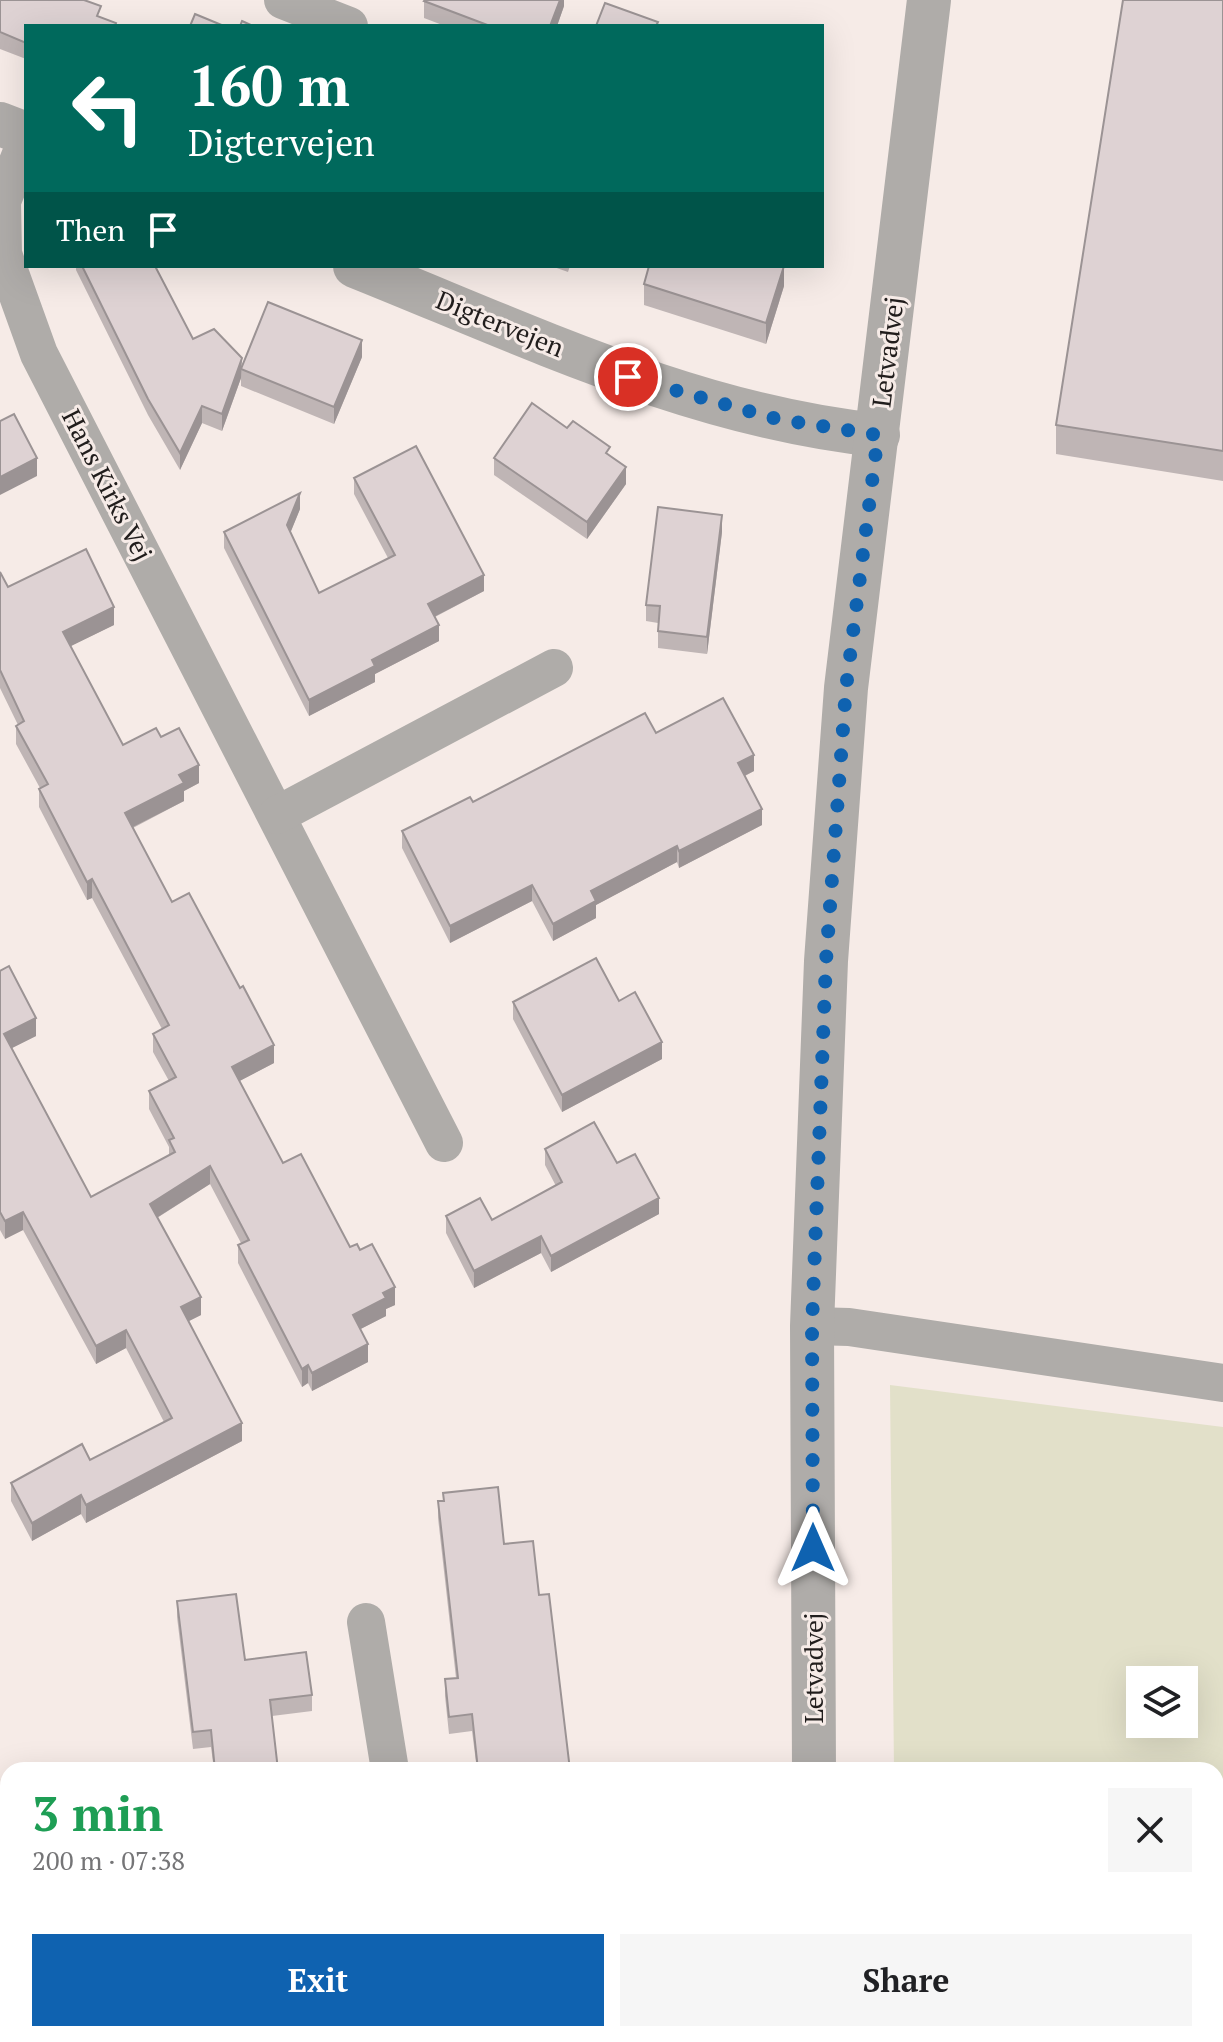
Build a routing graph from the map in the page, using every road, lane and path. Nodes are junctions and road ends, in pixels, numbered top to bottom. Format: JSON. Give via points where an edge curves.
{"nodes":[{"id":1,"x":283,"y":0,"type":"edge"},
{"id":2,"x":929,"y":0,"type":"edge"},
{"id":3,"x":344,"y":24,"type":"edge"},
{"id":4,"x":0,"y":124,"type":"edge"},
{"id":5,"x":24,"y":133,"type":"edge"},
{"id":6,"x":24,"y":147,"type":"edge"},
{"id":7,"x":360,"y":268,"type":"edge"},
{"id":8,"x":878,"y":435,"type":"junction"},
{"id":9,"x":554,"y":668,"type":"dead end"},
{"id":10,"x":277,"y":815,"type":"junction"},
{"id":11,"x":444,"y":1143,"type":"dead end"},
{"id":12,"x":812,"y":1326,"type":"junction"},
{"id":13,"x":1223,"y":1383,"type":"edge"},
{"id":14,"x":366,"y":1622,"type":"dead end"},
{"id":15,"x":389,"y":1762,"type":"edge"},
{"id":16,"x":814,"y":1762,"type":"edge"}],
"edges":[{"from":1,"to":3,"type":"street"},
{"from":2,"to":8,"type":"street","name":"Letvadvej"},
{"from":4,"to":5,"type":"street"},
{"from":6,"to":10,"type":"street","name":"Hans Kirks Vej","via":[[2,201],[3,254],[39,354]]},
{"from":7,"to":8,"type":"street","name":"Digtervejen","via":[[664,389],[777,419]]},
{"from":8,"to":12,"type":"street","name":"Letvadvej","via":[[845,704],[826,961]]},
{"from":9,"to":10,"type":"street"},
{"from":10,"to":11,"type":"street","name":"Hans Kirks Vej"},
{"from":12,"to":13,"type":"street","via":[[849,1327]]},
{"from":12,"to":16,"type":"street","name":"Letvadvej"},
{"from":14,"to":15,"type":"street"}]}
